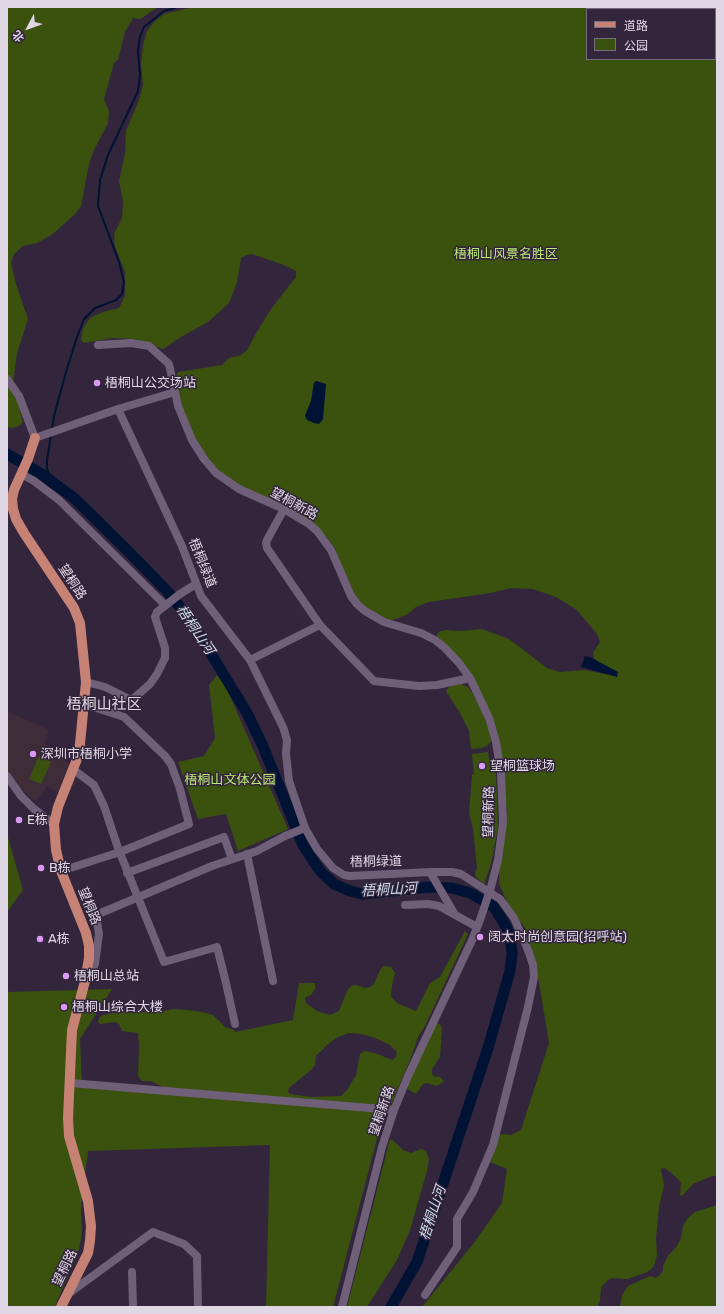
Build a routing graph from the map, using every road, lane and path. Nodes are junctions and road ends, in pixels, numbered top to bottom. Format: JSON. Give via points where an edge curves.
{"nodes":[{"id":1,"x":98,"y":344,"type":"dead end"},
{"id":2,"x":7,"y":379,"type":"edge"},
{"id":3,"x":174,"y":392,"type":"junction"},
{"id":4,"x":118,"y":409,"type":"junction"},
{"id":5,"x":38,"y":437,"type":"junction"},
{"id":6,"x":21,"y":474,"type":"junction"},
{"id":7,"x":284,"y":509,"type":"junction"},
{"id":8,"x":196,"y":584,"type":"junction"},
{"id":9,"x":166,"y":604,"type":"junction"},
{"id":10,"x":320,"y":625,"type":"junction"},
{"id":11,"x":250,"y":660,"type":"junction"},
{"id":12,"x":470,"y":678,"type":"junction"},
{"id":13,"x":86,"y":682,"type":"junction"},
{"id":14,"x":84,"y":704,"type":"junction"},
{"id":15,"x":74,"y":770,"type":"junction"},
{"id":16,"x":7,"y":777,"type":"edge"},
{"id":17,"x":54,"y":824,"type":"junction"},
{"id":18,"x":303,"y":828,"type":"junction"},
{"id":19,"x":119,"y":852,"type":"junction"},
{"id":20,"x":247,"y":854,"type":"junction"},
{"id":21,"x":232,"y":859,"type":"junction"},
{"id":22,"x":61,"y":871,"type":"junction"},
{"id":23,"x":127,"y":873,"type":"junction"},
{"id":24,"x":432,"y":875,"type":"junction"},
{"id":25,"x":137,"y":898,"type":"junction"},
{"id":26,"x":405,"y":905,"type":"dead end"},
{"id":27,"x":452,"y":910,"type":"junction"},
{"id":28,"x":479,"y":924,"type":"junction"},
{"id":29,"x":85,"y":981,"type":"junction"},
{"id":30,"x":273,"y":981,"type":"dead end"},
{"id":31,"x":235,"y":1024,"type":"dead end"},
{"id":32,"x":71,"y":1083,"type":"junction"},
{"id":33,"x":394,"y":1110,"type":"junction"},
{"id":34,"x":132,"y":1272,"type":"dead end"},
{"id":35,"x":67,"y":1294,"type":"junction"},
{"id":36,"x":425,"y":1295,"type":"dead end"},
{"id":37,"x":61,"y":1307,"type":"edge"},
{"id":38,"x":133,"y":1307,"type":"edge"},
{"id":39,"x":198,"y":1307,"type":"edge"},
{"id":40,"x":342,"y":1307,"type":"edge"}],
"edges":[{"from":1,"to":3,"type":"street","name":"望桐新路","via":[[131,343],[149,346],[169,364]]},
{"from":2,"to":5,"type":"street","via":[[19,396]]},
{"from":3,"to":4,"type":"street"},
{"from":3,"to":7,"type":"street","name":"望桐新路","via":[[192,440],[216,473],[239,489]]},
{"from":4,"to":5,"type":"street"},
{"from":4,"to":8,"type":"street","name":"梧桐绿道","via":[[182,546]]},
{"from":5,"to":6,"type":"main road","name":"望桐路"},
{"from":6,"to":9,"type":"street","via":[[59,500]]},
{"from":6,"to":13,"type":"main road","name":"望桐路","via":[[12,499],[16,519],[74,608],[80,623]]},
{"from":7,"to":10,"type":"street","via":[[266,543]]},
{"from":7,"to":12,"type":"street","name":"望桐新路","via":[[309,524],[325,541],[357,604],[384,622],[435,640],[459,663]]},
{"from":8,"to":9,"type":"street"},
{"from":8,"to":11,"type":"street","name":"梧桐绿道","via":[[201,596]]},
{"from":9,"to":13,"type":"street","via":[[155,617],[165,648],[165,658],[150,684],[133,699],[129,699],[105,687]]},
{"from":10,"to":11,"type":"street"},
{"from":10,"to":12,"type":"street","via":[[374,681],[419,686]]},
{"from":11,"to":18,"type":"street","name":"梧桐绿道","via":[[283,727],[287,740],[289,781]]},
{"from":12,"to":28,"type":"street","name":"望桐新路","via":[[489,718],[496,742],[501,772],[503,823],[492,887]]},
{"from":13,"to":14,"type":"main road","name":"望桐路"},
{"from":14,"to":15,"type":"main road","name":"望桐路","via":[[79,754]]},
{"from":14,"to":19,"type":"street","via":[[124,717],[165,756],[171,764],[187,813],[189,824]]},
{"from":15,"to":17,"type":"main road","name":"望桐路","via":[[58,807]]},
{"from":15,"to":19,"type":"street","via":[[94,785],[104,806]]},
{"from":16,"to":17,"type":"street","via":[[34,809]]},
{"from":17,"to":22,"type":"main road","name":"望桐路"},
{"from":18,"to":20,"type":"street"},
{"from":18,"to":24,"type":"street","name":"梧桐绿道","via":[[333,868],[344,875]]},
{"from":19,"to":22,"type":"street"},
{"from":19,"to":23,"type":"street"},
{"from":20,"to":21,"type":"street"},
{"from":20,"to":30,"type":"street"},
{"from":21,"to":23,"type":"street","via":[[224,837]]},
{"from":21,"to":25,"type":"street"},
{"from":22,"to":29,"type":"main road","name":"望桐路","via":[[89,946]]},
{"from":23,"to":25,"type":"street"},
{"from":24,"to":27,"type":"street"},
{"from":24,"to":36,"type":"street","name":"梧桐绿道","via":[[452,872],[461,874],[500,899],[514,918],[522,936],[533,965],[534,978],[493,1145],[473,1192],[457,1219],[457,1247]]},
{"from":25,"to":29,"type":"street","via":[[96,915],[99,934],[95,964],[90,978]]},
{"from":25,"to":31,"type":"street","via":[[164,962],[216,947]]},
{"from":26,"to":27,"type":"street","via":[[428,904]]},
{"from":27,"to":28,"type":"street"},
{"from":28,"to":33,"type":"street","name":"望桐新路"},
{"from":29,"to":32,"type":"main road","name":"望桐路","via":[[72,1030]]},
{"from":32,"to":33,"type":"street"},
{"from":32,"to":35,"type":"main road","name":"望桐路","via":[[69,1136],[88,1201],[91,1226],[88,1253]]},
{"from":33,"to":40,"type":"street","name":"望桐新路","via":[[382,1147]]},
{"from":34,"to":38,"type":"street"},
{"from":35,"to":37,"type":"main road","name":"望桐路"},
{"from":35,"to":39,"type":"street","via":[[153,1232],[184,1244],[197,1256]]}]}
